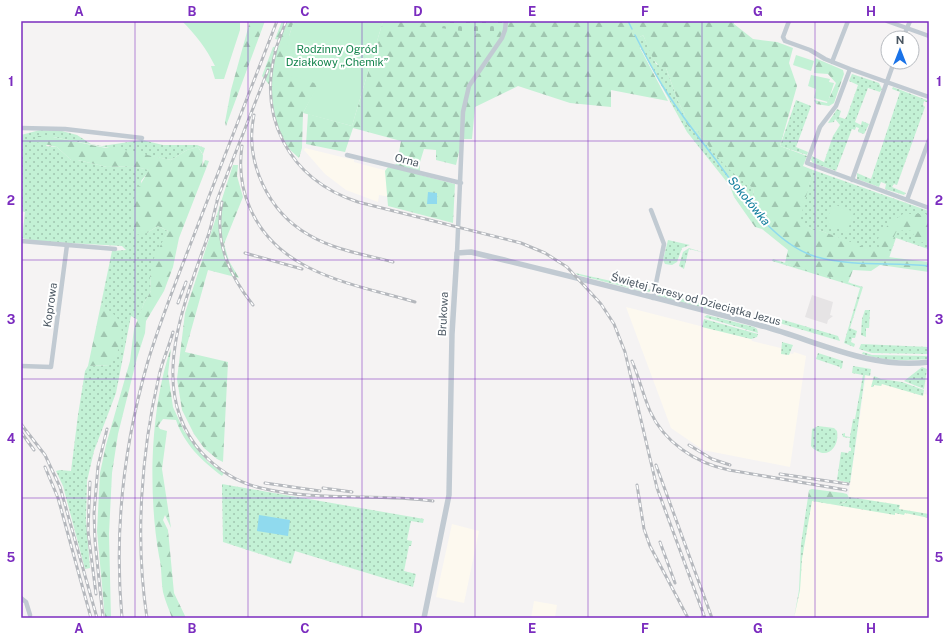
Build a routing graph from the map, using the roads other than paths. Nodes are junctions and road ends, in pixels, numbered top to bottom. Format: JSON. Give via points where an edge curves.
{"nodes":[{"id":1,"x":506,"y":21,"type":"edge"},
{"id":2,"x":788,"y":21,"type":"edge"},
{"id":3,"x":848,"y":21,"type":"edge"},
{"id":4,"x":887,"y":21,"type":"edge"},
{"id":5,"x":910,"y":21,"type":"edge"},
{"id":6,"x":907,"y":28,"type":"junction"},
{"id":7,"x":929,"y":36,"type":"edge"},
{"id":8,"x":832,"y":62,"type":"junction"},
{"id":9,"x":850,"y":69,"type":"junction"},
{"id":10,"x":891,"y":70,"type":"edge"},
{"id":11,"x":887,"y":83,"type":"junction"},
{"id":12,"x":929,"y":97,"type":"edge"},
{"id":13,"x":21,"y":128,"type":"edge"},
{"id":14,"x":142,"y":138,"type":"dead end"},
{"id":15,"x":929,"y":140,"type":"edge"},
{"id":16,"x":347,"y":155,"type":"dead end"},
{"id":17,"x":852,"y":180,"type":"junction"},
{"id":18,"x":461,"y":183,"type":"junction"},
{"id":19,"x":907,"y":200,"type":"junction"},
{"id":20,"x":929,"y":208,"type":"edge"},
{"id":21,"x":651,"y":210,"type":"dead end"},
{"id":22,"x":21,"y":241,"type":"edge"},
{"id":23,"x":67,"y":245,"type":"junction"},
{"id":24,"x":115,"y":249,"type":"dead end"},
{"id":25,"x":457,"y":253,"type":"junction"},
{"id":26,"x":653,"y":298,"type":"junction"},
{"id":27,"x":929,"y":362,"type":"edge"},
{"id":28,"x":21,"y":366,"type":"edge"},
{"id":29,"x":21,"y":598,"type":"edge"},
{"id":30,"x":30,"y":615,"type":"dead end"},
{"id":31,"x":424,"y":618,"type":"edge"}],
"edges":[{"from":1,"to":18,"type":"street","name":"Brukowa","via":[[502,38],[469,86],[463,112]]},
{"from":2,"to":8,"type":"street","via":[[783,39]]},
{"from":3,"to":8,"type":"street"},
{"from":4,"to":6,"type":"street"},
{"from":5,"to":6,"type":"street"},
{"from":6,"to":7,"type":"street"},
{"from":8,"to":9,"type":"street"},
{"from":9,"to":11,"type":"street"},
{"from":9,"to":17,"type":"street","via":[[836,106],[820,127],[807,163]]},
{"from":10,"to":11,"type":"street"},
{"from":11,"to":12,"type":"street"},
{"from":11,"to":17,"type":"street"},
{"from":13,"to":14,"type":"street","via":[[65,129]]},
{"from":15,"to":19,"type":"street"},
{"from":16,"to":18,"type":"street","name":"Orna"},
{"from":17,"to":19,"type":"street"},
{"from":18,"to":25,"type":"street","name":"Brukowa"},
{"from":19,"to":20,"type":"street"},
{"from":21,"to":26,"type":"street","via":[[664,248]]},
{"from":22,"to":23,"type":"street"},
{"from":23,"to":24,"type":"street"},
{"from":23,"to":28,"type":"street","name":"Koprowa","via":[[51,367]]},
{"from":25,"to":26,"type":"street","name":"Świętej Teresy od Dzieciątka Jezus","via":[[479,254]]},
{"from":25,"to":31,"type":"street","name":"Brukowa","via":[[452,334],[449,491]]},
{"from":26,"to":27,"type":"street","name":"Świętej Teresy od Dzieciątka Jezus","via":[[774,329],[874,360],[897,364]]},
{"from":29,"to":30,"type":"street","via":[[26,602]]}]}
